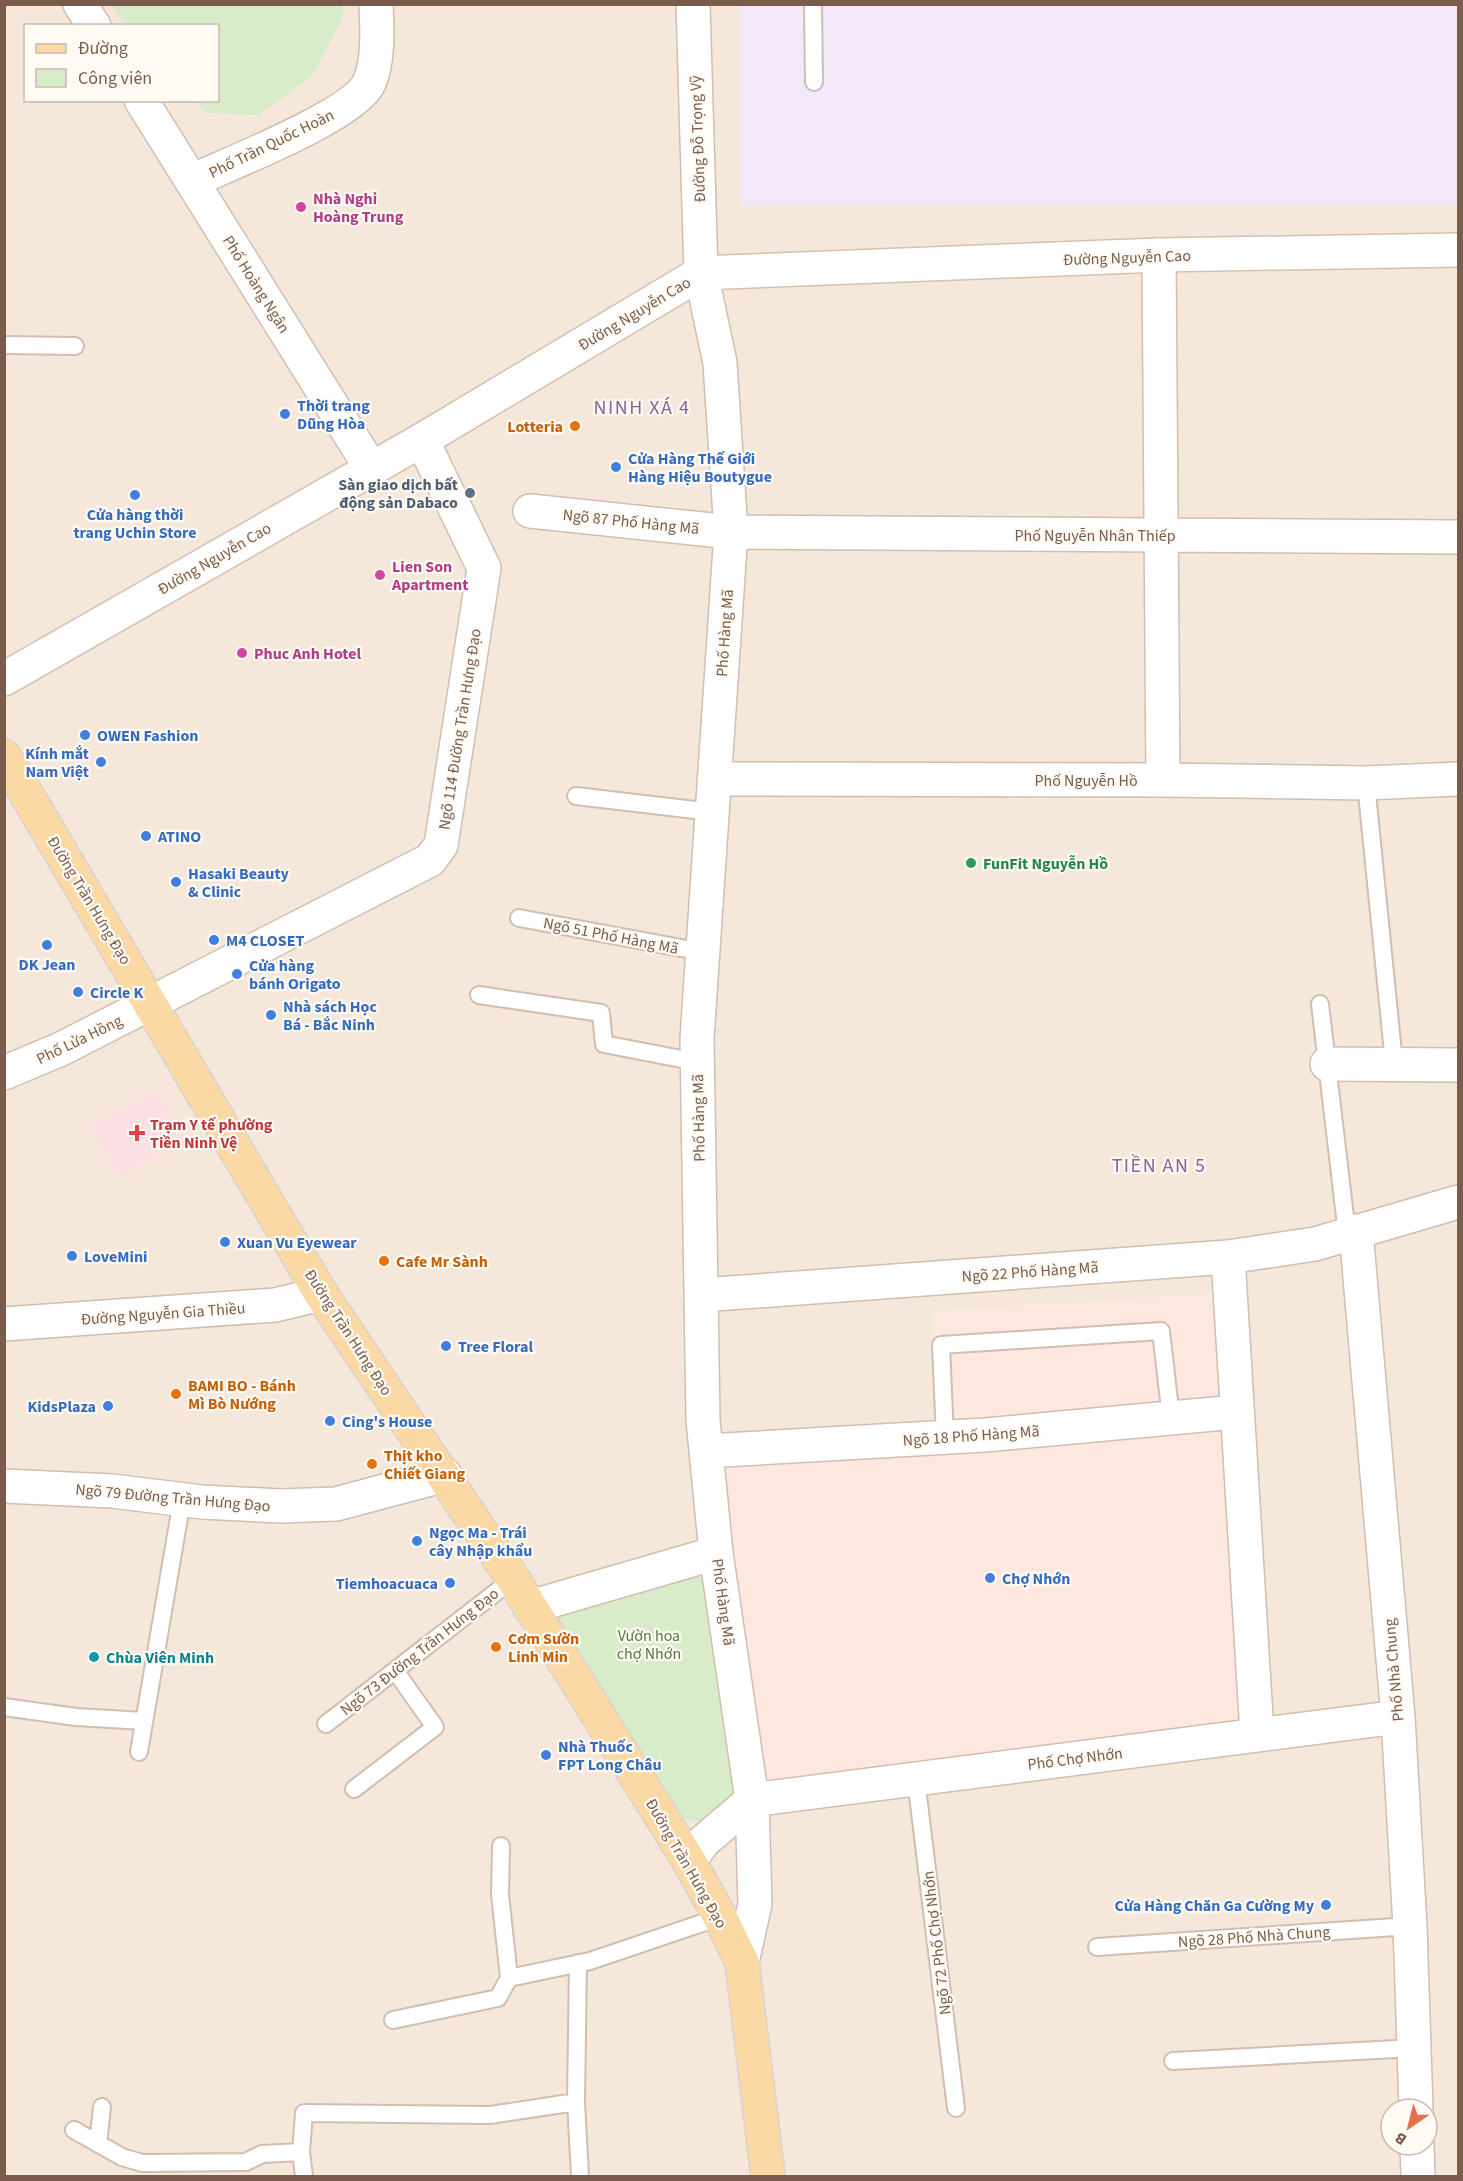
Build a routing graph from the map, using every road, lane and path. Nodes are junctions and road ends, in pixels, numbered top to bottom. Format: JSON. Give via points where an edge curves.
{"nodes":[{"id":1,"x":80,"y":4,"type":"edge"},
{"id":2,"x":376,"y":4,"type":"edge"},
{"id":3,"x":693,"y":4,"type":"edge"},
{"id":4,"x":813,"y":4,"type":"edge"},
{"id":5,"x":93,"y":24,"type":"edge"},
{"id":6,"x":814,"y":82,"type":"dead end"},
{"id":7,"x":142,"y":102,"type":"edge"},
{"id":8,"x":192,"y":181,"type":"junction"},
{"id":9,"x":1458,"y":250,"type":"edge"},
{"id":10,"x":1159,"y":255,"type":"junction"},
{"id":11,"x":701,"y":273,"type":"junction"},
{"id":12,"x":4,"y":345,"type":"edge"},
{"id":13,"x":75,"y":346,"type":"dead end"},
{"id":14,"x":422,"y":440,"type":"junction"},
{"id":15,"x":371,"y":468,"type":"junction"},
{"id":16,"x":530,"y":511,"type":"dead end"},
{"id":17,"x":731,"y":532,"type":"junction"},
{"id":18,"x":1161,"y":536,"type":"junction"},
{"id":19,"x":1458,"y":537,"type":"edge"},
{"id":20,"x":4,"y":679,"type":"edge"},
{"id":21,"x":4,"y":756,"type":"edge"},
{"id":22,"x":714,"y":779,"type":"junction"},
{"id":23,"x":1458,"y":779,"type":"edge"},
{"id":24,"x":1163,"y":780,"type":"junction"},
{"id":25,"x":1366,"y":783,"type":"junction"},
{"id":26,"x":576,"y":796,"type":"dead end"},
{"id":27,"x":712,"y":812,"type":"junction"},
{"id":28,"x":519,"y":918,"type":"dead end"},
{"id":29,"x":703,"y":952,"type":"junction"},
{"id":30,"x":479,"y":995,"type":"dead end"},
{"id":31,"x":152,"y":1003,"type":"junction"},
{"id":32,"x":1320,"y":1004,"type":"dead end"},
{"id":33,"x":697,"y":1062,"type":"junction"},
{"id":34,"x":1394,"y":1063,"type":"junction"},
{"id":35,"x":1327,"y":1064,"type":"junction"},
{"id":36,"x":1458,"y":1065,"type":"edge"},
{"id":37,"x":4,"y":1073,"type":"edge"},
{"id":38,"x":1458,"y":1202,"type":"edge"},
{"id":39,"x":1352,"y":1233,"type":"junction"},
{"id":40,"x":1228,"y":1257,"type":"junction"},
{"id":41,"x":321,"y":1294,"type":"junction"},
{"id":42,"x":701,"y":1295,"type":"junction"},
{"id":43,"x":4,"y":1324,"type":"edge"},
{"id":44,"x":1236,"y":1412,"type":"junction"},
{"id":45,"x":1171,"y":1418,"type":"junction"},
{"id":46,"x":945,"y":1438,"type":"junction"},
{"id":47,"x":706,"y":1451,"type":"junction"},
{"id":48,"x":446,"y":1475,"type":"junction"},
{"id":49,"x":4,"y":1486,"type":"edge"},
{"id":50,"x":182,"y":1500,"type":"junction"},
{"id":51,"x":716,"y":1553,"type":"junction"},
{"id":52,"x":513,"y":1579,"type":"junction"},
{"id":53,"x":530,"y":1607,"type":"junction"},
{"id":54,"x":396,"y":1672,"type":"junction"},
{"id":55,"x":4,"y":1707,"type":"edge"},
{"id":56,"x":1398,"y":1717,"type":"junction"},
{"id":57,"x":144,"y":1721,"type":"junction"},
{"id":58,"x":326,"y":1724,"type":"dead end"},
{"id":59,"x":1257,"y":1734,"type":"junction"},
{"id":60,"x":139,"y":1752,"type":"dead end"},
{"id":61,"x":916,"y":1779,"type":"junction"},
{"id":62,"x":354,"y":1790,"type":"dead end"},
{"id":63,"x":752,"y":1800,"type":"junction"},
{"id":64,"x":501,"y":1846,"type":"dead end"},
{"id":65,"x":689,"y":1861,"type":"junction"},
{"id":66,"x":720,"y":1917,"type":"junction"},
{"id":67,"x":1410,"y":1926,"type":"junction"},
{"id":68,"x":1097,"y":1947,"type":"dead end"},
{"id":69,"x":742,"y":1962,"type":"junction"},
{"id":70,"x":578,"y":1963,"type":"junction"},
{"id":71,"x":509,"y":1978,"type":"junction"},
{"id":72,"x":393,"y":2020,"type":"dead end"},
{"id":73,"x":1414,"y":2048,"type":"junction"},
{"id":74,"x":1173,"y":2061,"type":"dead end"},
{"id":75,"x":1416,"y":2097,"type":"edge"},
{"id":76,"x":576,"y":2102,"type":"junction"},
{"id":77,"x":102,"y":2107,"type":"dead end"},
{"id":78,"x":956,"y":2108,"type":"dead end"},
{"id":79,"x":74,"y":2130,"type":"dead end"},
{"id":80,"x":98,"y":2144,"type":"junction"},
{"id":81,"x":301,"y":2152,"type":"junction"},
{"id":82,"x":1417,"y":2157,"type":"edge"},
{"id":83,"x":304,"y":2176,"type":"edge"},
{"id":84,"x":580,"y":2176,"type":"edge"},
{"id":85,"x":768,"y":2176,"type":"edge"},
{"id":86,"x":1418,"y":2176,"type":"edge"}],
"edges":[{"from":1,"to":5,"type":"street"},
{"from":2,"to":8,"type":"street","name":"Phố Trần Quốc Hoàn","via":[[374,63],[369,84],[352,101],[324,120]]},
{"from":3,"to":11,"type":"street","name":"Đường Đỗ Trọng Vỹ"},
{"from":4,"to":6,"type":"lane"},
{"from":7,"to":8,"type":"street","name":"Phố Hoàng Ngân"},
{"from":8,"to":15,"type":"street","name":"Phố Hoàng Ngân"},
{"from":9,"to":10,"type":"street","name":"Đường Nguyễn Cao"},
{"from":10,"to":11,"type":"street","name":"Đường Nguyễn Cao"},
{"from":10,"to":18,"type":"street"},
{"from":11,"to":14,"type":"street","name":"Đường Nguyễn Cao"},
{"from":11,"to":17,"type":"street","name":"Phố Hàng Mã","via":[[720,363]]},
{"from":12,"to":13,"type":"lane"},
{"from":14,"to":15,"type":"street","name":"Đường Nguyễn Cao"},
{"from":14,"to":31,"type":"street","name":"Ngõ 114 Đường Trần Hưng Đạo","via":[[484,568],[441,845],[430,860]]},
{"from":15,"to":20,"type":"street","name":"Đường Nguyễn Cao"},
{"from":16,"to":17,"type":"street","name":"Ngõ 87 Phố Hàng Mã"},
{"from":17,"to":18,"type":"street","name":"Phố Nguyễn Nhân Thiếp"},
{"from":17,"to":22,"type":"street","name":"Phố Hàng Mã"},
{"from":18,"to":19,"type":"street","name":"Phố Nguyễn Nhân Thiếp"},
{"from":18,"to":24,"type":"street"},
{"from":21,"to":31,"type":"main road","name":"Đường Trần Hưng Đạo"},
{"from":22,"to":24,"type":"street","name":"Phố Nguyễn Hồ"},
{"from":22,"to":27,"type":"street","name":"Phố Hàng Mã"},
{"from":23,"to":25,"type":"street","name":"Phố Nguyễn Hồ"},
{"from":24,"to":25,"type":"street","name":"Phố Nguyễn Hồ"},
{"from":25,"to":34,"type":"lane"},
{"from":26,"to":27,"type":"lane"},
{"from":27,"to":29,"type":"street","name":"Phố Hàng Mã"},
{"from":28,"to":29,"type":"lane","name":"Ngõ 51 Phố Hàng Mã"},
{"from":29,"to":33,"type":"street","name":"Phố Hàng Mã"},
{"from":30,"to":33,"type":"lane","via":[[601,1013],[604,1044]]},
{"from":31,"to":37,"type":"street","name":"Phố Lửa Hồng"},
{"from":31,"to":41,"type":"main road","name":"Đường Trần Hưng Đạo"},
{"from":32,"to":35,"type":"lane"},
{"from":33,"to":42,"type":"street","name":"Phố Hàng Mã"},
{"from":34,"to":35,"type":"street"},
{"from":34,"to":36,"type":"street"},
{"from":35,"to":39,"type":"lane"},
{"from":38,"to":39,"type":"street","name":"Ngõ 22 Phố Hàng Mã"},
{"from":39,"to":40,"type":"street","name":"Ngõ 22 Phố Hàng Mã","via":[[1315,1244]]},
{"from":39,"to":56,"type":"street","name":"Phố Nhà Chung"},
{"from":40,"to":42,"type":"street","name":"Ngõ 22 Phố Hàng Mã"},
{"from":40,"to":44,"type":"street"},
{"from":41,"to":43,"type":"street","name":"Đường Nguyễn Gia Thiều","via":[[275,1305]]},
{"from":41,"to":48,"type":"main road","name":"Đường Trần Hưng Đạo"},
{"from":42,"to":47,"type":"street","name":"Phố Hàng Mã"},
{"from":44,"to":45,"type":"street","name":"Ngõ 18 Phố Hàng Mã"},
{"from":44,"to":59,"type":"street"},
{"from":45,"to":46,"type":"street","name":"Ngõ 18 Phố Hàng Mã"},
{"from":45,"to":46,"type":"lane","via":[[1161,1331],[941,1345]]},
{"from":46,"to":47,"type":"street","name":"Ngõ 18 Phố Hàng Mã"},
{"from":47,"to":51,"type":"street","name":"Phố Hàng Mã"},
{"from":48,"to":50,"type":"street","name":"Ngõ 79 Đường Trần Hưng Đạo","via":[[336,1504],[281,1506]]},
{"from":48,"to":52,"type":"main road","name":"Đường Trần Hưng Đạo"},
{"from":49,"to":50,"type":"street","name":"Ngõ 79 Đường Trần Hưng Đạo","via":[[112,1491]]},
{"from":50,"to":57,"type":"lane"},
{"from":51,"to":53,"type":"street"},
{"from":51,"to":63,"type":"street","name":"Phố Hàng Mã"},
{"from":52,"to":53,"type":"main road","name":"Đường Trần Hưng Đạo"},
{"from":52,"to":54,"type":"lane","name":"Ngõ 73 Đường Trần Hưng Đạo"},
{"from":53,"to":65,"type":"main road","name":"Đường Trần Hưng Đạo"},
{"from":54,"to":58,"type":"lane","name":"Ngõ 73 Đường Trần Hưng Đạo"},
{"from":54,"to":62,"type":"lane","via":[[435,1727]]},
{"from":55,"to":57,"type":"lane"},
{"from":56,"to":59,"type":"street","name":"Phố Chợ Nhớn"},
{"from":56,"to":67,"type":"street","name":"Phố Nhà Chung"},
{"from":57,"to":60,"type":"lane"},
{"from":59,"to":61,"type":"street","name":"Phố Chợ Nhớn"},
{"from":61,"to":63,"type":"street","name":"Phố Chợ Nhớn"},
{"from":61,"to":78,"type":"lane","name":"Ngõ 72 Phố Chợ Nhớn"},
{"from":63,"to":65,"type":"street","via":[[705,1841]]},
{"from":63,"to":69,"type":"street","name":"Phố Hàng Mã","via":[[755,1904]]},
{"from":64,"to":71,"type":"lane","via":[[500,1894]]},
{"from":65,"to":66,"type":"main road","name":"Đường Trần Hưng Đạo"},
{"from":66,"to":69,"type":"main road","name":"Đường Trần Hưng Đạo"},
{"from":66,"to":70,"type":"lane"},
{"from":67,"to":68,"type":"lane","name":"Ngõ 28 Phố Nhà Chung"},
{"from":67,"to":73,"type":"street","name":"Phố Nhà Chung"},
{"from":69,"to":85,"type":"main road","name":"Đường Trần Hưng Đạo"},
{"from":70,"to":71,"type":"lane"},
{"from":70,"to":76,"type":"lane"},
{"from":71,"to":72,"type":"lane","via":[[498,1998]]},
{"from":73,"to":74,"type":"lane"},
{"from":73,"to":75,"type":"street","name":"Phố Nhà Chung"},
{"from":76,"to":81,"type":"lane","via":[[490,2115],[304,2113]]},
{"from":76,"to":84,"type":"lane"},
{"from":77,"to":80,"type":"lane"},
{"from":79,"to":80,"type":"lane"},
{"from":80,"to":81,"type":"lane","via":[[142,2163],[246,2162],[262,2154]]},
{"from":81,"to":83,"type":"lane"},
{"from":82,"to":86,"type":"street"}]}
